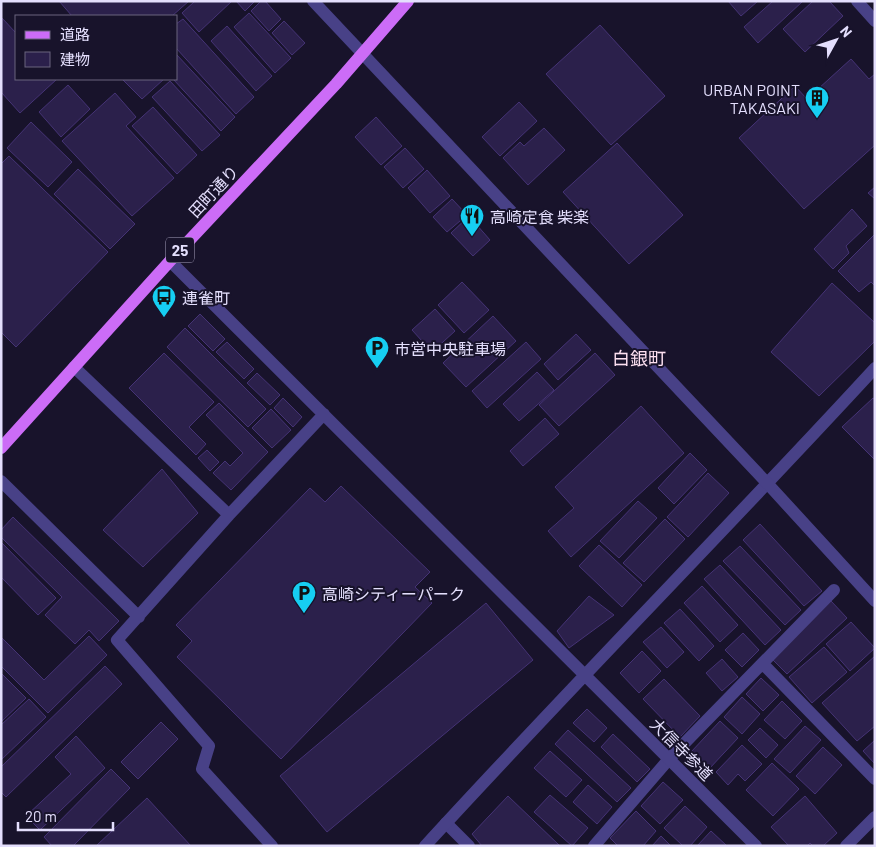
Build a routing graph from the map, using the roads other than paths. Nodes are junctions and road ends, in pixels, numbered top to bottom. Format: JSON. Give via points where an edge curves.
{"nodes":[{"id":1,"x":313,"y":1,"type":"edge"},
{"id":2,"x":408,"y":1,"type":"edge"},
{"id":3,"x":857,"y":1,"type":"edge"},
{"id":4,"x":875,"y":21,"type":"edge"},
{"id":5,"x":362,"y":54,"type":"junction"},
{"id":6,"x":170,"y":261,"type":"junction"},
{"id":7,"x":74,"y":367,"type":"junction"},
{"id":8,"x":875,"y":368,"type":"edge"},
{"id":9,"x":324,"y":414,"type":"junction"},
{"id":10,"x":1,"y":448,"type":"edge"},
{"id":11,"x":1,"y":481,"type":"edge"},
{"id":12,"x":767,"y":483,"type":"junction"},
{"id":13,"x":229,"y":515,"type":"junction"},
{"id":14,"x":834,"y":590,"type":"dead end"},
{"id":15,"x":875,"y":602,"type":"edge"},
{"id":16,"x":139,"y":617,"type":"junction"},
{"id":17,"x":763,"y":664,"type":"junction"},
{"id":18,"x":584,"y":675,"type":"junction"},
{"id":19,"x":669,"y":759,"type":"junction"},
{"id":20,"x":875,"y":779,"type":"edge"},
{"id":21,"x":875,"y":817,"type":"edge"},
{"id":22,"x":446,"y":823,"type":"junction"},
{"id":23,"x":599,"y":844,"type":"edge"},
{"id":24,"x":272,"y":846,"type":"edge"},
{"id":25,"x":425,"y":846,"type":"edge"},
{"id":26,"x":469,"y":846,"type":"edge"},
{"id":27,"x":756,"y":846,"type":"edge"},
{"id":28,"x":846,"y":846,"type":"edge"}],
"edges":[{"from":1,"to":5,"type":"street"},
{"from":2,"to":5,"type":"main road","name":"田町通り","number":"25"},
{"from":3,"to":4,"type":"street"},
{"from":5,"to":6,"type":"main road","name":"田町通り","number":"25"},
{"from":5,"to":12,"type":"street"},
{"from":6,"to":7,"type":"main road","name":"田町通り","number":"25"},
{"from":6,"to":9,"type":"street","name":"大信寺参道"},
{"from":7,"to":10,"type":"main road","name":"田町通り","number":"25"},
{"from":7,"to":13,"type":"street"},
{"from":8,"to":12,"type":"street"},
{"from":9,"to":13,"type":"street"},
{"from":9,"to":18,"type":"street","name":"大信寺参道"},
{"from":11,"to":16,"type":"street"},
{"from":12,"to":15,"type":"street"},
{"from":12,"to":18,"type":"street"},
{"from":13,"to":16,"type":"street"},
{"from":14,"to":17,"type":"street"},
{"from":16,"to":24,"type":"street","via":[[116,640],[209,746],[202,769]]},
{"from":17,"to":19,"type":"street"},
{"from":17,"to":20,"type":"street"},
{"from":18,"to":19,"type":"street","name":"大信寺参道"},
{"from":18,"to":22,"type":"street"},
{"from":19,"to":23,"type":"street"},
{"from":19,"to":27,"type":"street","name":"大信寺参道"},
{"from":21,"to":28,"type":"street"},
{"from":22,"to":25,"type":"street"},
{"from":22,"to":26,"type":"street"}]}
